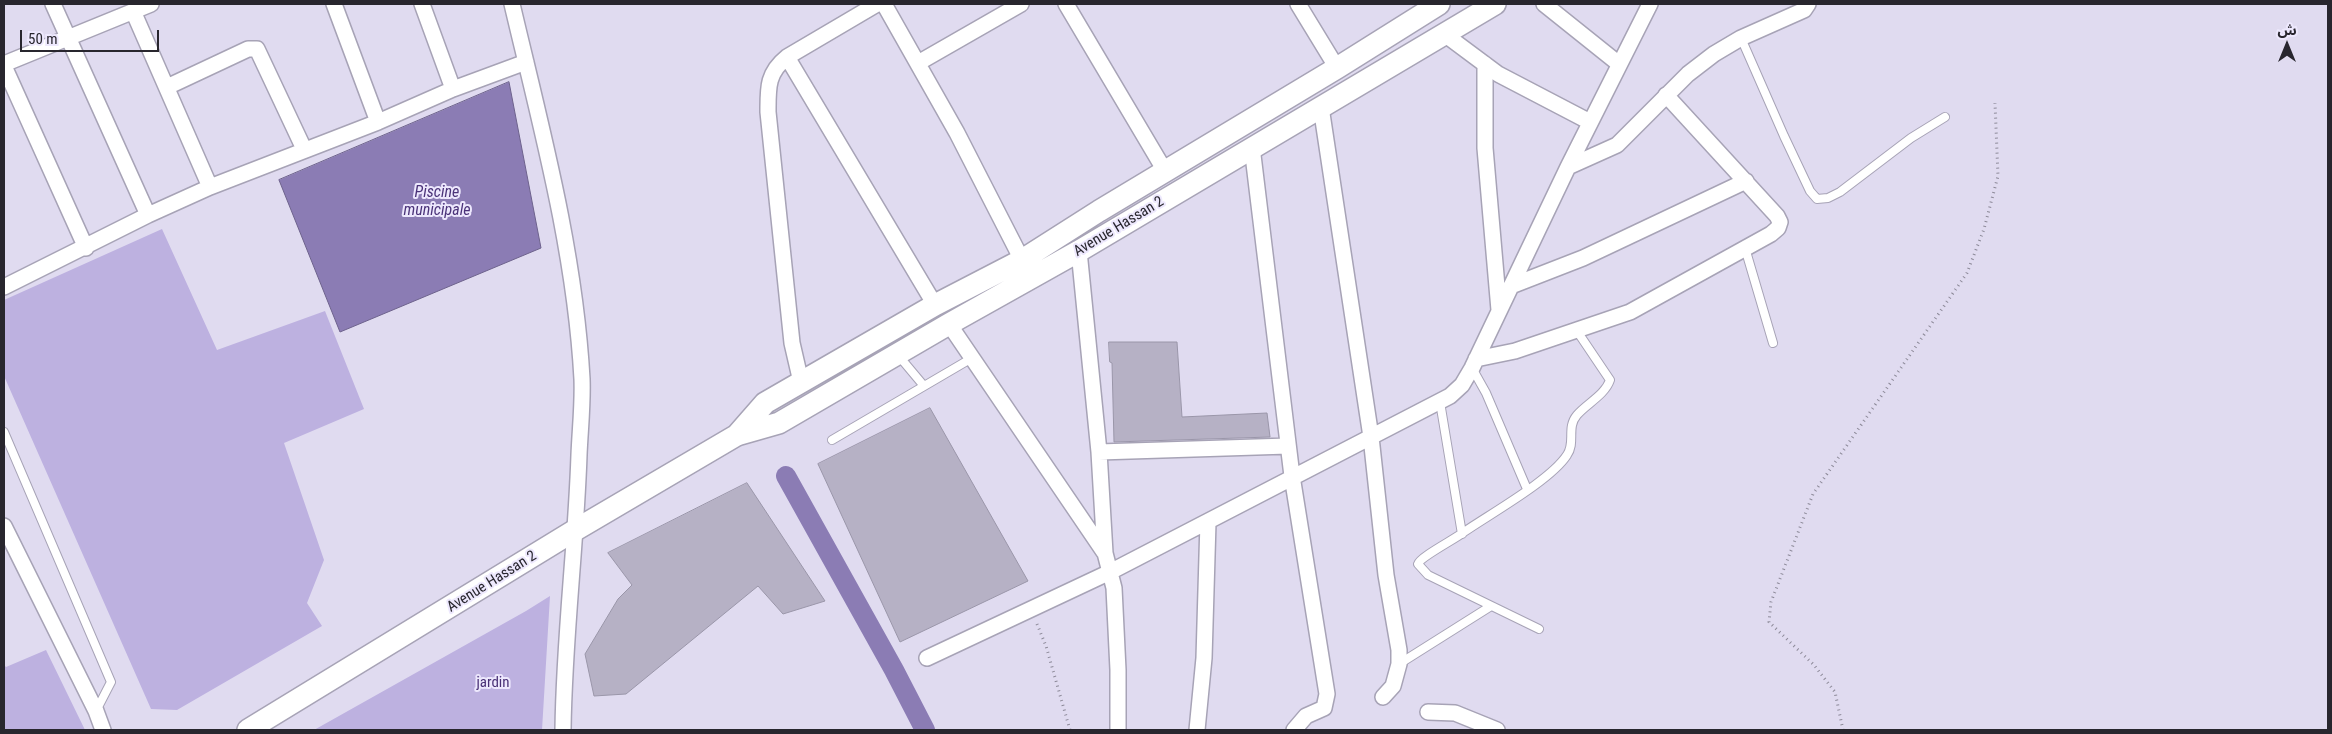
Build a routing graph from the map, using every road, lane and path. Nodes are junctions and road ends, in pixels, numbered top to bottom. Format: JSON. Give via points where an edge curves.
{"nodes":[{"id":1,"x":53,"y":4,"type":"edge"},
{"id":2,"x":151,"y":4,"type":"edge"},
{"id":3,"x":334,"y":4,"type":"edge"},
{"id":4,"x":422,"y":4,"type":"edge"},
{"id":5,"x":512,"y":4,"type":"edge"},
{"id":6,"x":877,"y":4,"type":"edge"},
{"id":7,"x":884,"y":4,"type":"edge"},
{"id":8,"x":1021,"y":4,"type":"edge"},
{"id":9,"x":1066,"y":4,"type":"edge"},
{"id":10,"x":1298,"y":4,"type":"edge"},
{"id":11,"x":1495,"y":4,"type":"edge"},
{"id":12,"x":1544,"y":4,"type":"edge"},
{"id":13,"x":1650,"y":4,"type":"edge"},
{"id":14,"x":1808,"y":4,"type":"edge"},
{"id":15,"x":1433,"y":5,"type":"edge"},
{"id":16,"x":134,"y":11,"type":"junction"},
{"id":17,"x":1444,"y":33,"type":"junction"},
{"id":18,"x":67,"y":38,"type":"junction"},
{"id":19,"x":1741,"y":38,"type":"junction"},
{"id":20,"x":787,"y":57,"type":"junction"},
{"id":21,"x":526,"y":62,"type":"junction"},
{"id":22,"x":918,"y":63,"type":"junction"},
{"id":23,"x":1485,"y":64,"type":"junction"},
{"id":24,"x":1619,"y":64,"type":"junction"},
{"id":25,"x":4,"y":65,"type":"edge"},
{"id":26,"x":1337,"y":68,"type":"junction"},
{"id":27,"x":167,"y":87,"type":"junction"},
{"id":28,"x":452,"y":89,"type":"junction"},
{"id":29,"x":1666,"y":95,"type":"junction"},
{"id":30,"x":1995,"y":103,"type":"dead end"},
{"id":31,"x":1321,"y":107,"type":"junction"},
{"id":32,"x":1945,"y":117,"type":"dead end"},
{"id":33,"x":378,"y":122,"type":"junction"},
{"id":34,"x":1590,"y":122,"type":"junction"},
{"id":35,"x":1252,"y":147,"type":"junction"},
{"id":36,"x":304,"y":149,"type":"junction"},
{"id":37,"x":1568,"y":167,"type":"junction"},
{"id":38,"x":1165,"y":171,"type":"junction"},
{"id":39,"x":1746,"y":182,"type":"junction"},
{"id":40,"x":210,"y":187,"type":"junction"},
{"id":41,"x":148,"y":215,"type":"junction"},
{"id":42,"x":86,"y":248,"type":"junction"},
{"id":43,"x":1745,"y":248,"type":"junction"},
{"id":44,"x":1079,"y":251,"type":"junction"},
{"id":45,"x":1022,"y":260,"type":"junction"},
{"id":46,"x":1511,"y":286,"type":"junction"},
{"id":47,"x":4,"y":287,"type":"edge"},
{"id":48,"x":935,"y":305,"type":"junction"},
{"id":49,"x":1499,"y":311,"type":"junction"},
{"id":50,"x":949,"y":324,"type":"junction"},
{"id":51,"x":1577,"y":331,"type":"junction"},
{"id":52,"x":1773,"y":343,"type":"dead end"},
{"id":53,"x":898,"y":355,"type":"junction"},
{"id":54,"x":972,"y":358,"type":"junction"},
{"id":55,"x":1474,"y":364,"type":"junction"},
{"id":56,"x":801,"y":382,"type":"junction"},
{"id":57,"x":924,"y":386,"type":"junction"},
{"id":58,"x":1440,"y":402,"type":"junction"},
{"id":59,"x":4,"y":432,"type":"edge"},
{"id":60,"x":737,"y":435,"type":"junction"},
{"id":61,"x":1371,"y":437,"type":"junction"},
{"id":62,"x":832,"y":440,"type":"dead end"},
{"id":63,"x":1288,"y":446,"type":"junction"},
{"id":64,"x":1099,"y":452,"type":"junction"},
{"id":65,"x":1292,"y":476,"type":"junction"},
{"id":66,"x":1527,"y":489,"type":"junction"},
{"id":67,"x":1208,"y":522,"type":"junction"},
{"id":68,"x":4,"y":526,"type":"edge"},
{"id":69,"x":577,"y":529,"type":"junction"},
{"id":70,"x":1462,"y":534,"type":"junction"},
{"id":71,"x":1105,"y":553,"type":"junction"},
{"id":72,"x":1110,"y":572,"type":"junction"},
{"id":73,"x":1492,"y":606,"type":"junction"},
{"id":74,"x":1031,"y":609,"type":"junction"},
{"id":75,"x":1539,"y":629,"type":"dead end"},
{"id":76,"x":927,"y":658,"type":"dead end"},
{"id":77,"x":1399,"y":664,"type":"junction"},
{"id":78,"x":1383,"y":698,"type":"dead end"},
{"id":79,"x":96,"y":711,"type":"junction"},
{"id":80,"x":1428,"y":712,"type":"dead end"},
{"id":81,"x":103,"y":730,"type":"edge"},
{"id":82,"x":248,"y":730,"type":"edge"},
{"id":83,"x":563,"y":730,"type":"edge"},
{"id":84,"x":1070,"y":730,"type":"edge"},
{"id":85,"x":1118,"y":730,"type":"edge"},
{"id":86,"x":1197,"y":730,"type":"edge"},
{"id":87,"x":1294,"y":730,"type":"edge"},
{"id":88,"x":1497,"y":730,"type":"edge"},
{"id":89,"x":1843,"y":730,"type":"edge"}],
"edges":[{"from":1,"to":18,"type":"street"},
{"from":2,"to":16,"type":"street"},
{"from":3,"to":33,"type":"street"},
{"from":4,"to":28,"type":"street"},
{"from":5,"to":21,"type":"street"},
{"from":6,"to":20,"type":"street"},
{"from":7,"to":22,"type":"street"},
{"from":8,"to":22,"type":"street"},
{"from":9,"to":38,"type":"street"},
{"from":10,"to":26,"type":"street"},
{"from":11,"to":17,"type":"main road","name":"Avenue Hassan 2"},
{"from":12,"to":24,"type":"street"},
{"from":13,"to":24,"type":"street"},
{"from":14,"to":19,"type":"street","via":[[1804,10]]},
{"from":15,"to":26,"type":"main road","name":"Avenue Hassan 2"},
{"from":16,"to":18,"type":"street"},
{"from":16,"to":27,"type":"street"},
{"from":17,"to":23,"type":"street"},
{"from":17,"to":31,"type":"main road","name":"Avenue Hassan 2"},
{"from":18,"to":25,"type":"street"},
{"from":18,"to":41,"type":"street"},
{"from":19,"to":29,"type":"street","via":[[1695,69]]},
{"from":19,"to":32,"type":"lane","via":[[1784,136],[1817,199],[1840,192],[1910,138]]},
{"from":20,"to":48,"type":"street"},
{"from":20,"to":56,"type":"street","via":[[776,65],[772,74],[768,112],[792,343]]},
{"from":21,"to":28,"type":"street"},
{"from":21,"to":69,"type":"street","via":[[561,215],[573,284],[582,381]]},
{"from":22,"to":45,"type":"street"},
{"from":23,"to":34,"type":"street","via":[[1541,98]]},
{"from":23,"to":49,"type":"street","via":[[1485,148]]},
{"from":24,"to":34,"type":"street"},
{"from":25,"to":42,"type":"street"},
{"from":26,"to":38,"type":"main road","name":"Avenue Hassan 2"},
{"from":27,"to":36,"type":"street","via":[[248,49],[257,49]]},
{"from":27,"to":40,"type":"street"},
{"from":28,"to":33,"type":"street"},
{"from":29,"to":37,"type":"street","via":[[1617,144]]},
{"from":29,"to":39,"type":"street"},
{"from":30,"to":89,"type":"path","via":[[1998,176],[1984,229],[1967,273],[1813,494],[1771,602],[1769,622],[1814,666],[1835,692]]},
{"from":31,"to":35,"type":"main road","name":"Avenue Hassan 2"},
{"from":31,"to":61,"type":"street"},
{"from":33,"to":36,"type":"street"},
{"from":34,"to":37,"type":"street"},
{"from":35,"to":44,"type":"main road","name":"Avenue Hassan 2"},
{"from":35,"to":63,"type":"street"},
{"from":36,"to":40,"type":"street"},
{"from":37,"to":46,"type":"street"},
{"from":38,"to":45,"type":"main road","name":"Avenue Hassan 2"},
{"from":39,"to":43,"type":"street","via":[[1780,222],[1771,234]]},
{"from":39,"to":46,"type":"street","via":[[1583,258]]},
{"from":40,"to":41,"type":"street"},
{"from":41,"to":42,"type":"street"},
{"from":42,"to":47,"type":"street"},
{"from":43,"to":51,"type":"street","via":[[1630,312]]},
{"from":43,"to":52,"type":"lane"},
{"from":44,"to":50,"type":"main road","name":"Avenue Hassan 2"},
{"from":44,"to":64,"type":"street"},
{"from":45,"to":48,"type":"main road","name":"Avenue Hassan 2"},
{"from":46,"to":49,"type":"street"},
{"from":48,"to":56,"type":"main road","name":"Avenue Hassan 2"},
{"from":49,"to":55,"type":"street"},
{"from":50,"to":53,"type":"main road","name":"Avenue Hassan 2"},
{"from":50,"to":54,"type":"street"},
{"from":51,"to":55,"type":"street"},
{"from":51,"to":66,"type":"lane","via":[[1602,365],[1610,382],[1571,424],[1572,444],[1567,455],[1555,469]]},
{"from":53,"to":57,"type":"lane"},
{"from":53,"to":60,"type":"main road","name":"Avenue Hassan 2","via":[[779,423]]},
{"from":54,"to":57,"type":"lane"},
{"from":54,"to":71,"type":"street"},
{"from":55,"to":58,"type":"street","via":[[1462,385]]},
{"from":55,"to":66,"type":"lane"},
{"from":56,"to":60,"type":"main road","name":"Avenue Hassan 2","via":[[765,403]]},
{"from":57,"to":62,"type":"lane"},
{"from":58,"to":61,"type":"street"},
{"from":58,"to":70,"type":"lane"},
{"from":59,"to":79,"type":"lane","via":[[111,682]]},
{"from":60,"to":69,"type":"main road","name":"Avenue Hassan 2"},
{"from":61,"to":65,"type":"street"},
{"from":61,"to":77,"type":"street"},
{"from":63,"to":64,"type":"street"},
{"from":63,"to":65,"type":"street"},
{"from":64,"to":71,"type":"street"},
{"from":65,"to":67,"type":"street"},
{"from":65,"to":87,"type":"street","via":[[1326,694],[1324,708],[1306,716]]},
{"from":66,"to":70,"type":"lane"},
{"from":67,"to":72,"type":"street"},
{"from":67,"to":86,"type":"street","via":[[1204,658]]},
{"from":68,"to":79,"type":"street"},
{"from":69,"to":82,"type":"main road","name":"Avenue Hassan 2"},
{"from":69,"to":83,"type":"street"},
{"from":70,"to":73,"type":"lane","via":[[1422,557],[1418,564],[1428,576]]},
{"from":71,"to":72,"type":"street"},
{"from":72,"to":74,"type":"street"},
{"from":72,"to":85,"type":"street","via":[[1117,622]]},
{"from":73,"to":75,"type":"lane"},
{"from":73,"to":77,"type":"lane"},
{"from":74,"to":76,"type":"street"},
{"from":74,"to":84,"type":"path","via":[[1046,646]]},
{"from":77,"to":78,"type":"street","via":[[1393,686]]},
{"from":79,"to":81,"type":"street"},
{"from":80,"to":88,"type":"street","via":[[1455,712]]}]}
